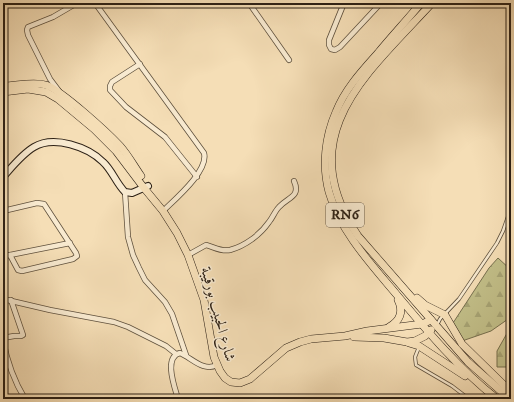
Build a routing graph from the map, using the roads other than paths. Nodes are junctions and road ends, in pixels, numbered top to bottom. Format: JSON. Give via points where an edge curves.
{"nodes":[{"id":1,"x":77,"y":3,"type":"edge"},
{"id":2,"x":95,"y":3,"type":"edge"},
{"id":3,"x":249,"y":3,"type":"edge"},
{"id":4,"x":344,"y":3,"type":"edge"},
{"id":5,"x":381,"y":3,"type":"edge"},
{"id":6,"x":421,"y":3,"type":"edge"},
{"id":7,"x":432,"y":3,"type":"edge"},
{"id":8,"x":289,"y":60,"type":"dead end"},
{"id":9,"x":140,"y":64,"type":"junction"},
{"id":10,"x":3,"y":86,"type":"edge"},
{"id":11,"x":3,"y":92,"type":"edge"},
{"id":12,"x":62,"y":95,"type":"junction"},
{"id":13,"x":3,"y":177,"type":"edge"},
{"id":14,"x":197,"y":177,"type":"junction"},
{"id":15,"x":294,"y":181,"type":"dead end"},
{"id":16,"x":146,"y":187,"type":"junction"},
{"id":17,"x":125,"y":192,"type":"junction"},
{"id":18,"x":511,"y":208,"type":"edge"},
{"id":19,"x":3,"y":211,"type":"edge"},
{"id":20,"x":163,"y":211,"type":"junction"},
{"id":21,"x":70,"y":243,"type":"junction"},
{"id":22,"x":368,"y":247,"type":"junction"},
{"id":23,"x":10,"y":255,"type":"junction"},
{"id":24,"x":188,"y":255,"type":"junction"},
{"id":25,"x":3,"y":256,"type":"edge"},
{"id":26,"x":394,"y":291,"type":"junction"},
{"id":27,"x":3,"y":299,"type":"edge"},
{"id":28,"x":11,"y":300,"type":"junction"},
{"id":29,"x":442,"y":317,"type":"junction"},
{"id":30,"x":431,"y":320,"type":"junction"},
{"id":31,"x":422,"y":324,"type":"junction"},
{"id":32,"x":436,"y":326,"type":"junction"},
{"id":33,"x":384,"y":330,"type":"junction"},
{"id":34,"x":428,"y":332,"type":"junction"},
{"id":35,"x":345,"y":336,"type":"junction"},
{"id":36,"x":3,"y":339,"type":"edge"},
{"id":37,"x":407,"y":342,"type":"junction"},
{"id":38,"x":419,"y":346,"type":"junction"},
{"id":39,"x":176,"y":354,"type":"junction"},
{"id":40,"x":186,"y":355,"type":"junction"},
{"id":41,"x":217,"y":365,"type":"junction"},
{"id":42,"x":475,"y":382,"type":"junction"},
{"id":43,"x":511,"y":392,"type":"edge"},
{"id":44,"x":25,"y":399,"type":"edge"},
{"id":45,"x":178,"y":399,"type":"edge"},
{"id":46,"x":469,"y":399,"type":"edge"},
{"id":47,"x":497,"y":399,"type":"edge"},
{"id":48,"x":510,"y":399,"type":"edge"}],
"edges":[{"from":1,"to":12,"type":"street","via":[[53,17],[28,27],[27,30],[50,79]]},
{"from":2,"to":9,"type":"street"},
{"from":3,"to":8,"type":"street"},
{"from":4,"to":5,"type":"street","via":[[329,40],[331,49],[335,50]]},
{"from":6,"to":26,"type":"main road","number":"RN6","via":[[345,94],[336,112],[326,148],[326,178],[333,204],[350,236]]},
{"from":7,"to":22,"type":"main road","number":"RN6","via":[[356,88],[345,106],[337,127],[332,154],[337,196],[347,219]]},
{"from":9,"to":14,"type":"street","via":[[204,154]]},
{"from":9,"to":14,"type":"street","via":[[112,82],[110,90],[126,107],[165,137]]},
{"from":10,"to":12,"type":"main road","name":"شارع الحبيب بورقيبة","via":[[38,84],[52,88]]},
{"from":11,"to":16,"type":"main road","name":"شارع الحبيب بورقيبة","via":[[38,90],[58,99],[116,150]]},
{"from":12,"to":16,"type":"main road","name":"شارع الحبيب بورقيبة","via":[[120,147]]},
{"from":13,"to":17,"type":"main road","via":[[32,148],[47,142],[57,142],[96,156],[104,162]]},
{"from":14,"to":20,"type":"street"},
{"from":15,"to":24,"type":"street","via":[[294,195],[278,207],[258,236],[229,250],[218,250],[206,245]]},
{"from":16,"to":17,"type":"main road","via":[[132,193]]},
{"from":16,"to":20,"type":"main road","name":"شارع الحبيب بورقيبة"},
{"from":17,"to":40,"type":"street","via":[[128,236],[138,268],[172,314]]},
{"from":18,"to":29,"type":"lane","via":[[497,243],[459,299]]},
{"from":19,"to":21,"type":"street","via":[[37,203],[44,204]]},
{"from":20,"to":24,"type":"main road","name":"شارع الحبيب بورقيبة"},
{"from":21,"to":23,"type":"street"},
{"from":21,"to":23,"type":"street","via":[[76,258],[38,268],[18,270]]},
{"from":22,"to":29,"type":"main road","via":[[418,300]]},
{"from":22,"to":30,"type":"main road","number":"RN6"},
{"from":23,"to":25,"type":"street"},
{"from":24,"to":41,"type":"main road","name":"شارع الحبيب بورقيبة","via":[[204,300]]},
{"from":26,"to":31,"type":"main road","number":"RN6"},
{"from":26,"to":33,"type":"main road","via":[[401,306],[401,315],[395,324]]},
{"from":27,"to":28,"type":"street"},
{"from":28,"to":36,"type":"street","via":[[23,335]]},
{"from":28,"to":39,"type":"street","via":[[114,322],[166,346]]},
{"from":29,"to":30,"type":"lane"},
{"from":29,"to":32,"type":"lane"},
{"from":29,"to":43,"type":"main road","via":[[462,344]]},
{"from":30,"to":31,"type":"main road","name":"شارع الحبيب بورقيبة"},
{"from":30,"to":32,"type":"main road","number":"RN6"},
{"from":31,"to":33,"type":"main road","name":"شارع الحبيب بورقيبة"},
{"from":31,"to":34,"type":"main road","number":"RN6"},
{"from":32,"to":34,"type":"main road"},
{"from":32,"to":48,"type":"main road","number":"RN6","via":[[468,362]]},
{"from":33,"to":35,"type":"main road","name":"شارع الحبيب بورقيبة"},
{"from":34,"to":37,"type":"main road","via":[[420,339]]},
{"from":34,"to":42,"type":"main road","number":"RN6"},
{"from":35,"to":37,"type":"main road","name":"شارع الحبيب بورقيبة"},
{"from":35,"to":41,"type":"main road","name":"شارع الحبيب بورقيبة","via":[[311,339],[292,345],[250,379],[240,383],[225,378]]},
{"from":36,"to":44,"type":"street","via":[[7,358]]},
{"from":37,"to":38,"type":"main road","name":"شارع الحبيب بورقيبة"},
{"from":38,"to":42,"type":"main road","name":"شارع الحبيب بورقيبة"},
{"from":38,"to":46,"type":"lane","via":[[415,357],[416,365]]},
{"from":39,"to":40,"type":"street"},
{"from":39,"to":45,"type":"street","via":[[172,361],[172,372]]},
{"from":40,"to":41,"type":"street","via":[[203,366]]},
{"from":42,"to":47,"type":"main road","number":"RN6"}]}
